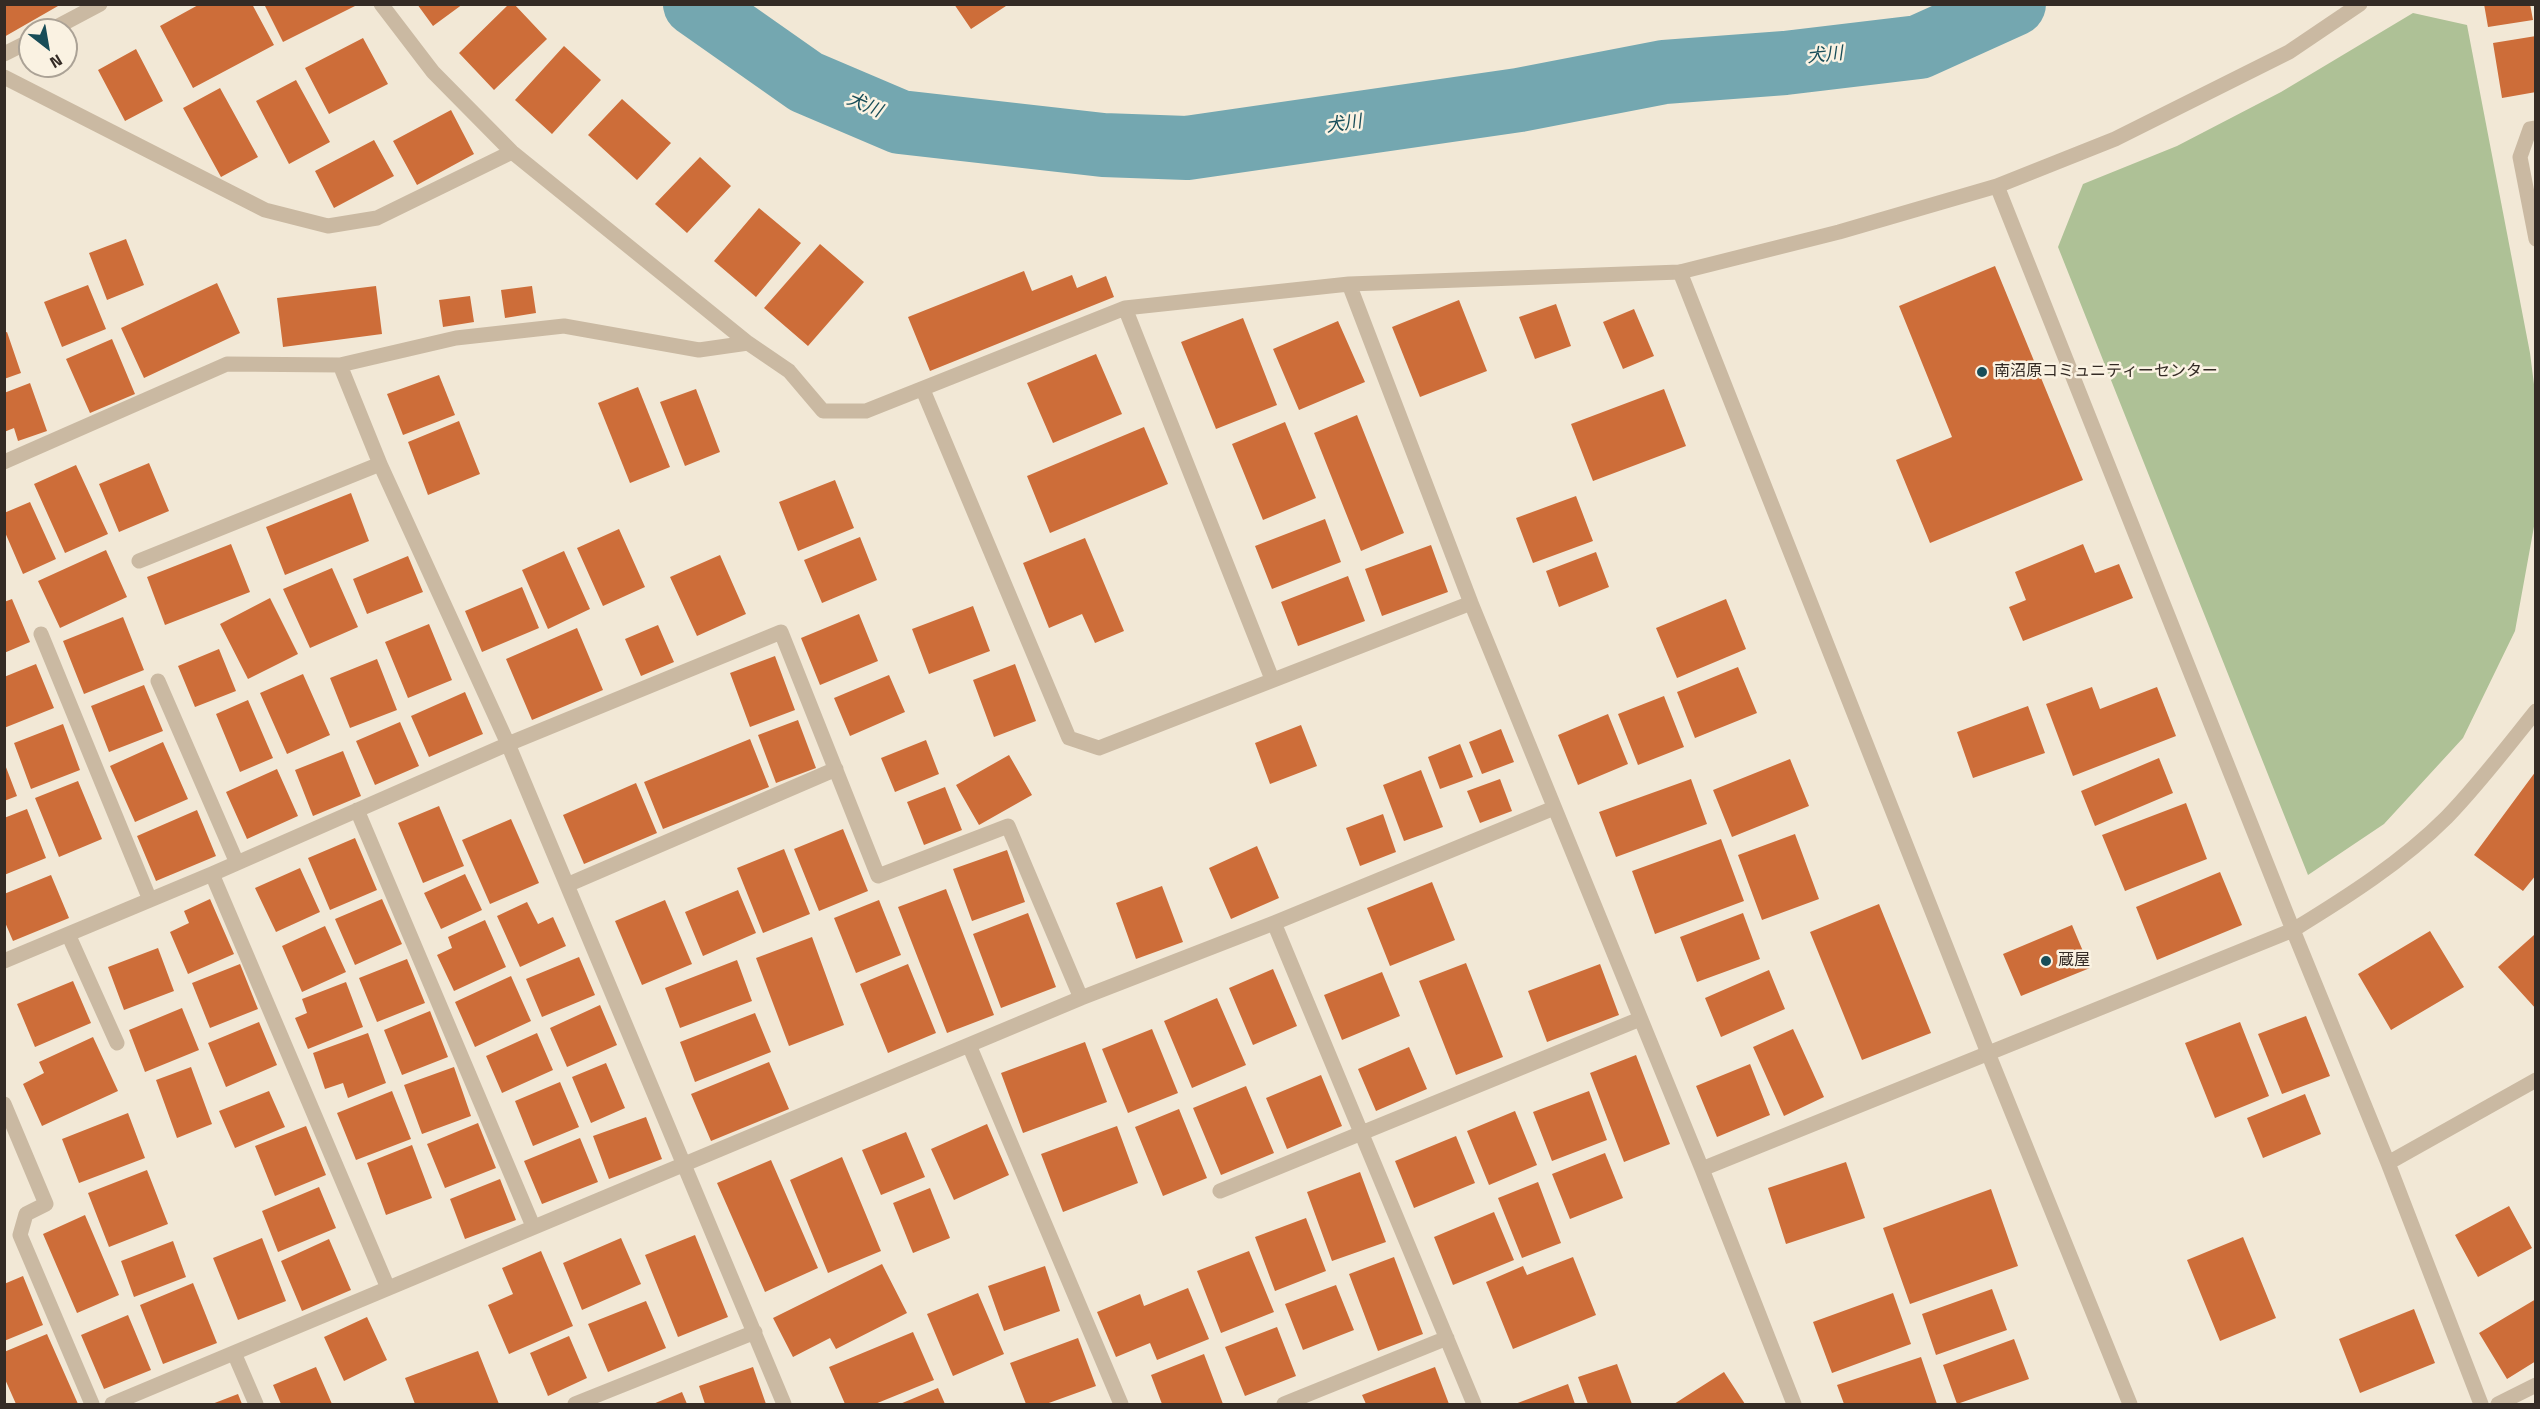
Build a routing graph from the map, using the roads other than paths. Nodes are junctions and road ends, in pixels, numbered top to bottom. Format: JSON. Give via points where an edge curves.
{"nodes":[{"id":1,"x":100,"y":4,"type":"edge"},
{"id":2,"x":381,"y":4,"type":"edge"},
{"id":3,"x":2360,"y":4,"type":"edge"},
{"id":4,"x":74,"y":18,"type":"edge"},
{"id":5,"x":18,"y":47,"type":"edge"},
{"id":6,"x":4,"y":54,"type":"edge"},
{"id":7,"x":4,"y":77,"type":"edge"},
{"id":8,"x":2535,"y":128,"type":"edge"},
{"id":9,"x":512,"y":152,"type":"junction"},
{"id":10,"x":1997,"y":186,"type":"junction"},
{"id":11,"x":2535,"y":239,"type":"edge"},
{"id":12,"x":1680,"y":272,"type":"junction"},
{"id":13,"x":1349,"y":284,"type":"junction"},
{"id":14,"x":1125,"y":308,"type":"junction"},
{"id":15,"x":748,"y":343,"type":"junction"},
{"id":16,"x":340,"y":365,"type":"junction"},
{"id":17,"x":922,"y":390,"type":"junction"},
{"id":18,"x":4,"y":462,"type":"edge"},
{"id":19,"x":380,"y":464,"type":"junction"},
{"id":20,"x":139,"y":561,"type":"dead end"},
{"id":21,"x":1471,"y":603,"type":"junction"},
{"id":22,"x":41,"y":634,"type":"dead end"},
{"id":23,"x":1272,"y":679,"type":"junction"},
{"id":24,"x":158,"y":681,"type":"dead end"},
{"id":25,"x":2535,"y":711,"type":"edge"},
{"id":26,"x":508,"y":744,"type":"junction"},
{"id":27,"x":836,"y":770,"type":"junction"},
{"id":28,"x":1554,"y":808,"type":"junction"},
{"id":29,"x":357,"y":810,"type":"junction"},
{"id":30,"x":237,"y":863,"type":"junction"},
{"id":31,"x":212,"y":874,"type":"junction"},
{"id":32,"x":567,"y":885,"type":"junction"},
{"id":33,"x":150,"y":900,"type":"junction"},
{"id":34,"x":1274,"y":922,"type":"junction"},
{"id":35,"x":2293,"y":930,"type":"junction"},
{"id":36,"x":68,"y":934,"type":"junction"},
{"id":37,"x":5,"y":959,"type":"edge"},
{"id":38,"x":1081,"y":998,"type":"junction"},
{"id":39,"x":1640,"y":1019,"type":"junction"},
{"id":40,"x":117,"y":1043,"type":"dead end"},
{"id":41,"x":969,"y":1045,"type":"junction"},
{"id":42,"x":1988,"y":1053,"type":"junction"},
{"id":43,"x":2535,"y":1080,"type":"edge"},
{"id":44,"x":4,"y":1104,"type":"edge"},
{"id":45,"x":1361,"y":1131,"type":"junction"},
{"id":46,"x":685,"y":1163,"type":"junction"},
{"id":47,"x":2388,"y":1163,"type":"junction"},
{"id":48,"x":1702,"y":1168,"type":"junction"},
{"id":49,"x":1220,"y":1191,"type":"dead end"},
{"id":50,"x":533,"y":1226,"type":"junction"},
{"id":51,"x":388,"y":1288,"type":"junction"},
{"id":52,"x":755,"y":1332,"type":"junction"},
{"id":53,"x":1447,"y":1338,"type":"junction"},
{"id":54,"x":234,"y":1353,"type":"junction"},
{"id":55,"x":2535,"y":1385,"type":"edge"},
{"id":56,"x":92,"y":1404,"type":"edge"},
{"id":57,"x":112,"y":1404,"type":"edge"},
{"id":58,"x":256,"y":1404,"type":"edge"},
{"id":59,"x":575,"y":1404,"type":"edge"},
{"id":60,"x":784,"y":1404,"type":"edge"},
{"id":61,"x":1121,"y":1404,"type":"edge"},
{"id":62,"x":1284,"y":1404,"type":"edge"},
{"id":63,"x":1474,"y":1404,"type":"edge"},
{"id":64,"x":1794,"y":1404,"type":"edge"},
{"id":65,"x":2130,"y":1404,"type":"edge"},
{"id":66,"x":2481,"y":1404,"type":"edge"},
{"id":67,"x":2498,"y":1404,"type":"edge"}],
"edges":[{"from":1,"to":4,"type":"street"},
{"from":2,"to":9,"type":"street","via":[[433,72]]},
{"from":3,"to":10,"type":"street","via":[[2289,52],[2115,139]]},
{"from":5,"to":6,"type":"street"},
{"from":7,"to":9,"type":"street","via":[[265,210],[328,226],[377,218]]},
{"from":8,"to":11,"type":"street","via":[[2530,129],[2520,157]]},
{"from":9,"to":15,"type":"street"},
{"from":10,"to":12,"type":"street","via":[[1839,232]]},
{"from":10,"to":35,"type":"street"},
{"from":12,"to":13,"type":"street"},
{"from":12,"to":42,"type":"street"},
{"from":13,"to":14,"type":"street"},
{"from":13,"to":21,"type":"street"},
{"from":14,"to":17,"type":"street"},
{"from":14,"to":23,"type":"street"},
{"from":15,"to":16,"type":"street","via":[[699,350],[564,326],[456,338]]},
{"from":15,"to":17,"type":"street","via":[[789,371],[823,411],[866,411]]},
{"from":16,"to":18,"type":"street","via":[[227,364]]},
{"from":16,"to":19,"type":"street"},
{"from":17,"to":23,"type":"street","via":[[1069,738],[1099,748]]},
{"from":19,"to":20,"type":"street"},
{"from":19,"to":26,"type":"street"},
{"from":21,"to":23,"type":"street"},
{"from":21,"to":28,"type":"street"},
{"from":22,"to":33,"type":"street"},
{"from":24,"to":30,"type":"street"},
{"from":25,"to":35,"type":"street","via":[[2448,816],[2411,850],[2340,902]]},
{"from":26,"to":27,"type":"street","via":[[781,632]]},
{"from":26,"to":29,"type":"street"},
{"from":26,"to":32,"type":"street"},
{"from":27,"to":32,"type":"street"},
{"from":27,"to":38,"type":"street","via":[[878,876],[1008,826]]},
{"from":28,"to":34,"type":"street"},
{"from":28,"to":39,"type":"street"},
{"from":29,"to":30,"type":"street"},
{"from":29,"to":50,"type":"street"},
{"from":30,"to":31,"type":"street"},
{"from":31,"to":33,"type":"street"},
{"from":31,"to":51,"type":"street"},
{"from":32,"to":46,"type":"street"},
{"from":33,"to":36,"type":"street"},
{"from":34,"to":38,"type":"street"},
{"from":34,"to":45,"type":"street"},
{"from":35,"to":42,"type":"street"},
{"from":35,"to":47,"type":"street"},
{"from":36,"to":37,"type":"street"},
{"from":36,"to":40,"type":"street"},
{"from":38,"to":41,"type":"street"},
{"from":39,"to":45,"type":"street"},
{"from":39,"to":48,"type":"street"},
{"from":41,"to":46,"type":"street"},
{"from":41,"to":61,"type":"street"},
{"from":42,"to":48,"type":"street"},
{"from":42,"to":65,"type":"street"},
{"from":43,"to":47,"type":"street"},
{"from":44,"to":56,"type":"street","via":[[46,1204],[26,1214],[20,1235]]},
{"from":45,"to":49,"type":"street"},
{"from":45,"to":53,"type":"street"},
{"from":46,"to":50,"type":"street"},
{"from":46,"to":52,"type":"street"},
{"from":47,"to":66,"type":"street"},
{"from":48,"to":64,"type":"street"},
{"from":50,"to":51,"type":"street"},
{"from":51,"to":54,"type":"street"},
{"from":52,"to":59,"type":"street"},
{"from":52,"to":60,"type":"street"},
{"from":53,"to":62,"type":"street"},
{"from":53,"to":63,"type":"street"},
{"from":54,"to":57,"type":"street"},
{"from":54,"to":58,"type":"street"},
{"from":55,"to":67,"type":"street"}]}
